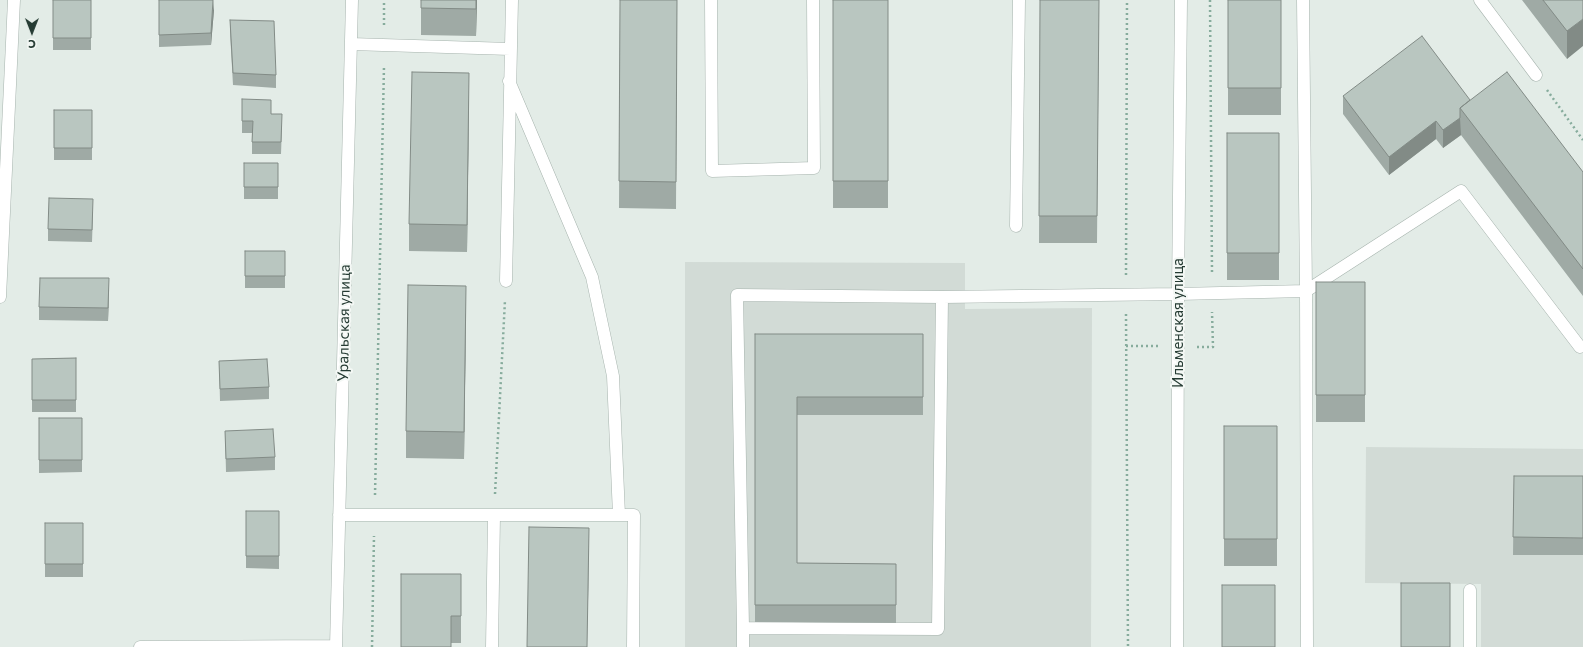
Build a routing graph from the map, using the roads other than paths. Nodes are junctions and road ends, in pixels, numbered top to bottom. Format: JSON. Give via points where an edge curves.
{"nodes":[{"id":1,"x":14,"y":0,"type":"edge"},
{"id":2,"x":352,"y":0,"type":"edge"},
{"id":3,"x":512,"y":0,"type":"edge"},
{"id":4,"x":711,"y":0,"type":"edge"},
{"id":5,"x":813,"y":0,"type":"edge"},
{"id":6,"x":1019,"y":0,"type":"edge"},
{"id":7,"x":1181,"y":0,"type":"edge"},
{"id":8,"x":1303,"y":0,"type":"edge"},
{"id":9,"x":1480,"y":0,"type":"edge"},
{"id":10,"x":351,"y":44,"type":"junction"},
{"id":11,"x":510,"y":49,"type":"junction"},
{"id":12,"x":1536,"y":75,"type":"road end"},
{"id":13,"x":509,"y":81,"type":"junction"},
{"id":14,"x":1016,"y":226,"type":"dead end"},
{"id":15,"x":506,"y":281,"type":"road end"},
{"id":16,"x":1306,"y":291,"type":"junction"},
{"id":17,"x":1178,"y":294,"type":"junction"},
{"id":18,"x":0,"y":297,"type":"edge"},
{"id":19,"x":942,"y":297,"type":"junction"},
{"id":20,"x":1580,"y":347,"type":"dead end"},
{"id":21,"x":494,"y":515,"type":"junction"},
{"id":22,"x":619,"y":515,"type":"junction"},
{"id":23,"x":339,"y":516,"type":"junction"},
{"id":24,"x":1470,"y":590,"type":"dead end"},
{"id":25,"x":743,"y":628,"type":"junction"},
{"id":26,"x":140,"y":647,"type":"edge"},
{"id":27,"x":336,"y":647,"type":"edge"},
{"id":28,"x":492,"y":647,"type":"edge"},
{"id":29,"x":633,"y":647,"type":"edge"},
{"id":30,"x":743,"y":647,"type":"edge"},
{"id":31,"x":1177,"y":647,"type":"edge"},
{"id":32,"x":1307,"y":647,"type":"edge"},
{"id":33,"x":1470,"y":647,"type":"edge"}],
"edges":[{"from":1,"to":18,"type":"street"},
{"from":2,"to":10,"type":"street","name":"Уральская улица"},
{"from":3,"to":11,"type":"street"},
{"from":4,"to":5,"type":"street","via":[[712,171],[814,168]]},
{"from":6,"to":14,"type":"street"},
{"from":7,"to":17,"type":"street","name":"Ильменская улица"},
{"from":8,"to":16,"type":"street"},
{"from":9,"to":12,"type":"street"},
{"from":10,"to":11,"type":"street"},
{"from":10,"to":23,"type":"street","name":"Уральская улица"},
{"from":11,"to":13,"type":"street"},
{"from":13,"to":15,"type":"street"},
{"from":13,"to":22,"type":"street","via":[[592,278],[613,376]]},
{"from":16,"to":17,"type":"street"},
{"from":16,"to":20,"type":"street","via":[[1461,191]]},
{"from":16,"to":32,"type":"street"},
{"from":17,"to":19,"type":"street"},
{"from":17,"to":31,"type":"street","name":"Ильменская улица"},
{"from":19,"to":25,"type":"street","via":[[938,630]]},
{"from":19,"to":25,"type":"street","via":[[737,295]]},
{"from":21,"to":22,"type":"street"},
{"from":21,"to":23,"type":"street"},
{"from":21,"to":28,"type":"street"},
{"from":22,"to":29,"type":"street","via":[[634,515]]},
{"from":23,"to":27,"type":"street","name":"Уральская улица"},
{"from":24,"to":33,"type":"street"},
{"from":25,"to":30,"type":"street"},
{"from":26,"to":27,"type":"street"}]}
